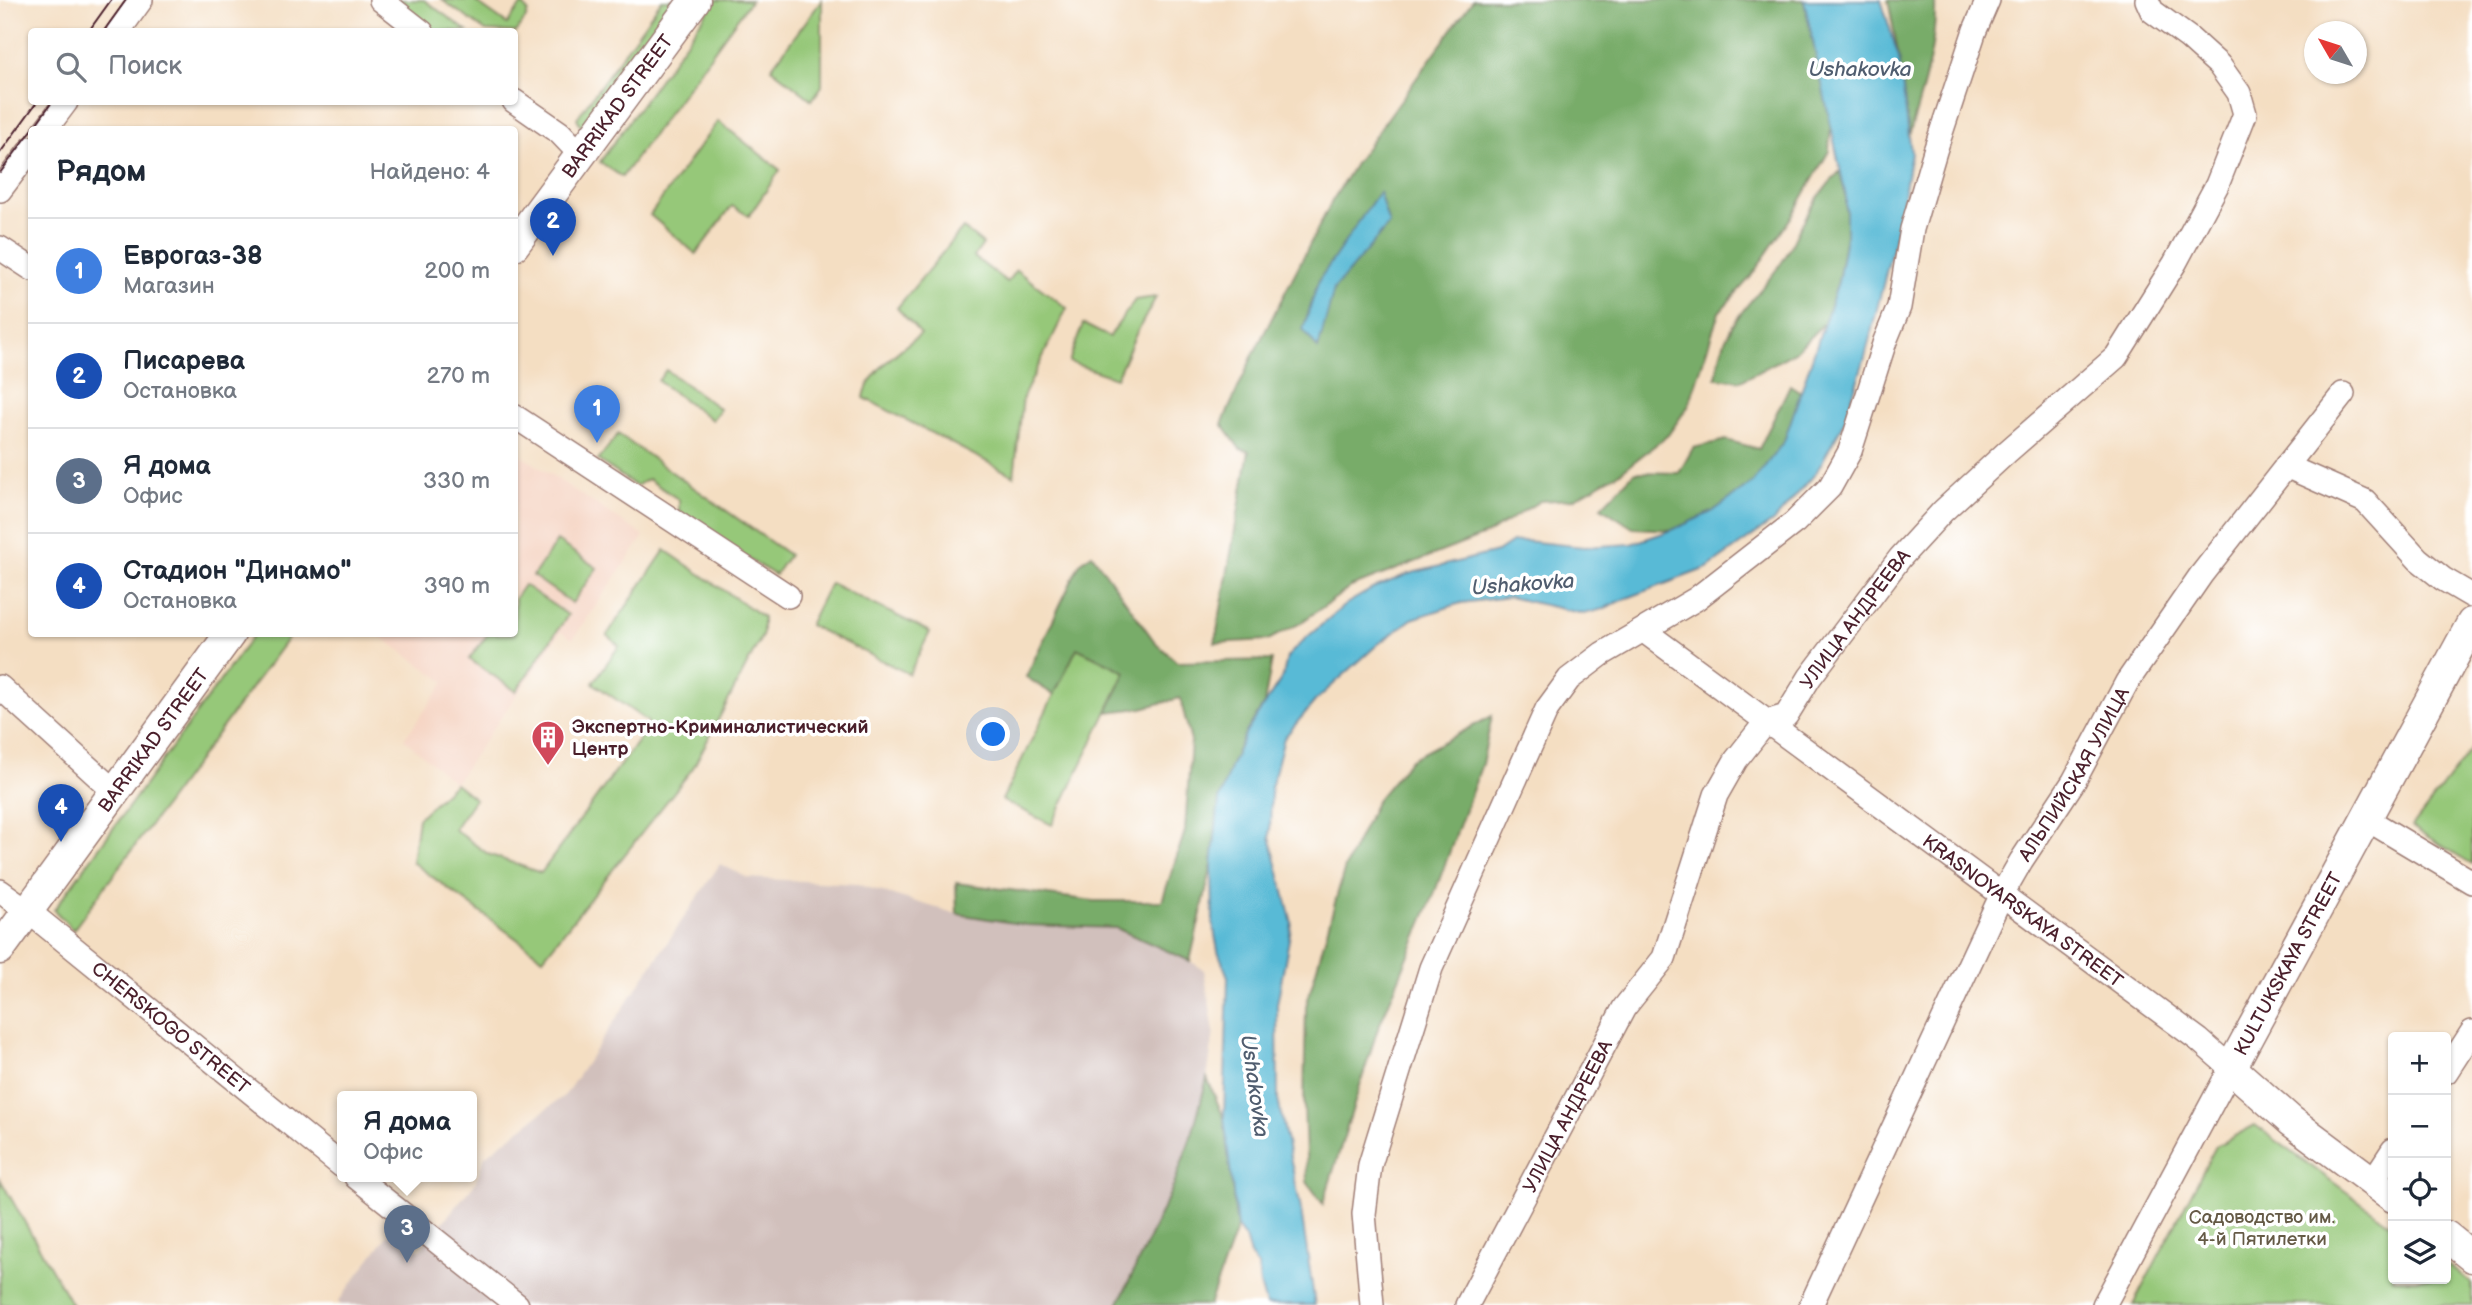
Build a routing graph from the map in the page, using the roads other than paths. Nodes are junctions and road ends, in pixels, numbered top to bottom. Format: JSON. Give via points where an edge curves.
{"nodes":[{"id":1,"x":141,"y":0,"type":"edge"},
{"id":2,"x":381,"y":0,"type":"edge"},
{"id":3,"x":695,"y":0,"type":"edge"},
{"id":4,"x":1989,"y":0,"type":"edge"},
{"id":5,"x":2147,"y":0,"type":"edge"},
{"id":6,"x":121,"y":28,"type":"edge"},
{"id":7,"x":417,"y":28,"type":"edge"},
{"id":8,"x":518,"y":104,"type":"edge"},
{"id":9,"x":64,"y":105,"type":"edge"},
{"id":10,"x":48,"y":126,"type":"edge"},
{"id":11,"x":28,"y":153,"type":"edge"},
{"id":12,"x":581,"y":155,"type":"junction"},
{"id":13,"x":0,"y":190,"type":"edge"},
{"id":14,"x":518,"y":240,"type":"edge"},
{"id":15,"x":0,"y":248,"type":"edge"},
{"id":16,"x":28,"y":267,"type":"edge"},
{"id":17,"x":2343,"y":394,"type":"dead end"},
{"id":18,"x":518,"y":419,"type":"edge"},
{"id":19,"x":2286,"y":466,"type":"junction"},
{"id":20,"x":2472,"y":596,"type":"edge"},
{"id":21,"x":788,"y":597,"type":"dead end"},
{"id":22,"x":2472,"y":623,"type":"edge"},
{"id":23,"x":1644,"y":631,"type":"junction"},
{"id":24,"x":228,"y":637,"type":"edge"},
{"id":25,"x":0,"y":687,"type":"edge"},
{"id":26,"x":1766,"y":722,"type":"junction"},
{"id":27,"x":115,"y":792,"type":"junction"},
{"id":28,"x":2365,"y":818,"type":"junction"},
{"id":29,"x":2472,"y":883,"type":"edge"},
{"id":30,"x":0,"y":891,"type":"edge"},
{"id":31,"x":2002,"y":894,"type":"junction"},
{"id":32,"x":28,"y":911,"type":"junction"},
{"id":33,"x":0,"y":949,"type":"edge"},
{"id":34,"x":2472,"y":1031,"type":"edge"},
{"id":35,"x":2451,"y":1064,"type":"edge"},
{"id":36,"x":2231,"y":1068,"type":"junction"},
{"id":37,"x":2391,"y":1158,"type":"edge"},
{"id":38,"x":337,"y":1162,"type":"edge"},
{"id":39,"x":362,"y":1182,"type":"edge"},
{"id":40,"x":2383,"y":1190,"type":"edge"},
{"id":41,"x":2451,"y":1241,"type":"edge"},
{"id":42,"x":2472,"y":1257,"type":"edge"},
{"id":43,"x":517,"y":1305,"type":"edge"},
{"id":44,"x":1372,"y":1305,"type":"edge"},
{"id":45,"x":1467,"y":1305,"type":"edge"},
{"id":46,"x":1811,"y":1305,"type":"edge"},
{"id":47,"x":2104,"y":1305,"type":"edge"}],
"edges":[{"from":1,"to":6,"type":"street"},
{"from":2,"to":7,"type":"street"},
{"from":3,"to":12,"type":"main road","name":"BARRIKAD STREET"},
{"from":4,"to":23,"type":"street","via":[[1935,151],[1912,229],[1899,307],[1850,451],[1830,487],[1795,522],[1696,599]]},
{"from":5,"to":26,"type":"street","name":"УЛИЦА АНДРЕЕВА","via":[[2152,11],[2219,65],[2239,93],[2245,114],[2198,223],[2116,357],[1943,511],[1900,558],[1786,716]]},
{"from":8,"to":12,"type":"street","via":[[560,133]]},
{"from":9,"to":10,"type":"street"},
{"from":11,"to":13,"type":"street"},
{"from":12,"to":14,"type":"main road","name":"BARRIKAD STREET"},
{"from":15,"to":16,"type":"street"},
{"from":17,"to":19,"type":"street","name":"АЛЬПИЙСКАЯ УЛИЦА"},
{"from":18,"to":21,"type":"street"},
{"from":19,"to":20,"type":"street","via":[[2365,501],[2418,559]]},
{"from":19,"to":31,"type":"street","name":"АЛЬПИЙСКАЯ УЛИЦА","via":[[2201,575],[2127,682],[2074,781]]},
{"from":22,"to":28,"type":"main road","name":"KULTUKSKAYA STREET"},
{"from":23,"to":26,"type":"street","name":"KRASNOYARSKAYA STREET"},
{"from":23,"to":44,"type":"street","via":[[1570,678],[1547,709],[1431,968],[1370,1165],[1364,1214]]},
{"from":24,"to":27,"type":"main road","name":"BARRIKAD STREET"},
{"from":25,"to":27,"type":"street"},
{"from":26,"to":31,"type":"street","name":"KRASNOYARSKAYA STREET"},
{"from":26,"to":45,"type":"street","name":"УЛИЦА АНДРЕЕВА","via":[[1716,795],[1664,958],[1624,1008]]},
{"from":27,"to":32,"type":"main road","name":"BARRIKAD STREET"},
{"from":28,"to":29,"type":"street"},
{"from":28,"to":36,"type":"main road","name":"KULTUKSKAYA STREET"},
{"from":30,"to":32,"type":"street","name":"CHERSKOGO STREET"},
{"from":31,"to":36,"type":"street","name":"KRASNOYARSKAYA STREET"},
{"from":31,"to":46,"type":"street","name":"АЛЬПИЙСКАЯ УЛИЦА"},
{"from":32,"to":33,"type":"main road","name":"BARRIKAD STREET"},
{"from":32,"to":38,"type":"street","name":"CHERSKOGO STREET"},
{"from":34,"to":35,"type":"street"},
{"from":36,"to":40,"type":"main road","name":"KRASNOYARSKAYA STREET","via":[[2291,1121]]},
{"from":36,"to":47,"type":"street","name":"KULTUKSKAYA STREET"},
{"from":37,"to":40,"type":"street"},
{"from":39,"to":43,"type":"street"},
{"from":41,"to":42,"type":"main road"}]}
